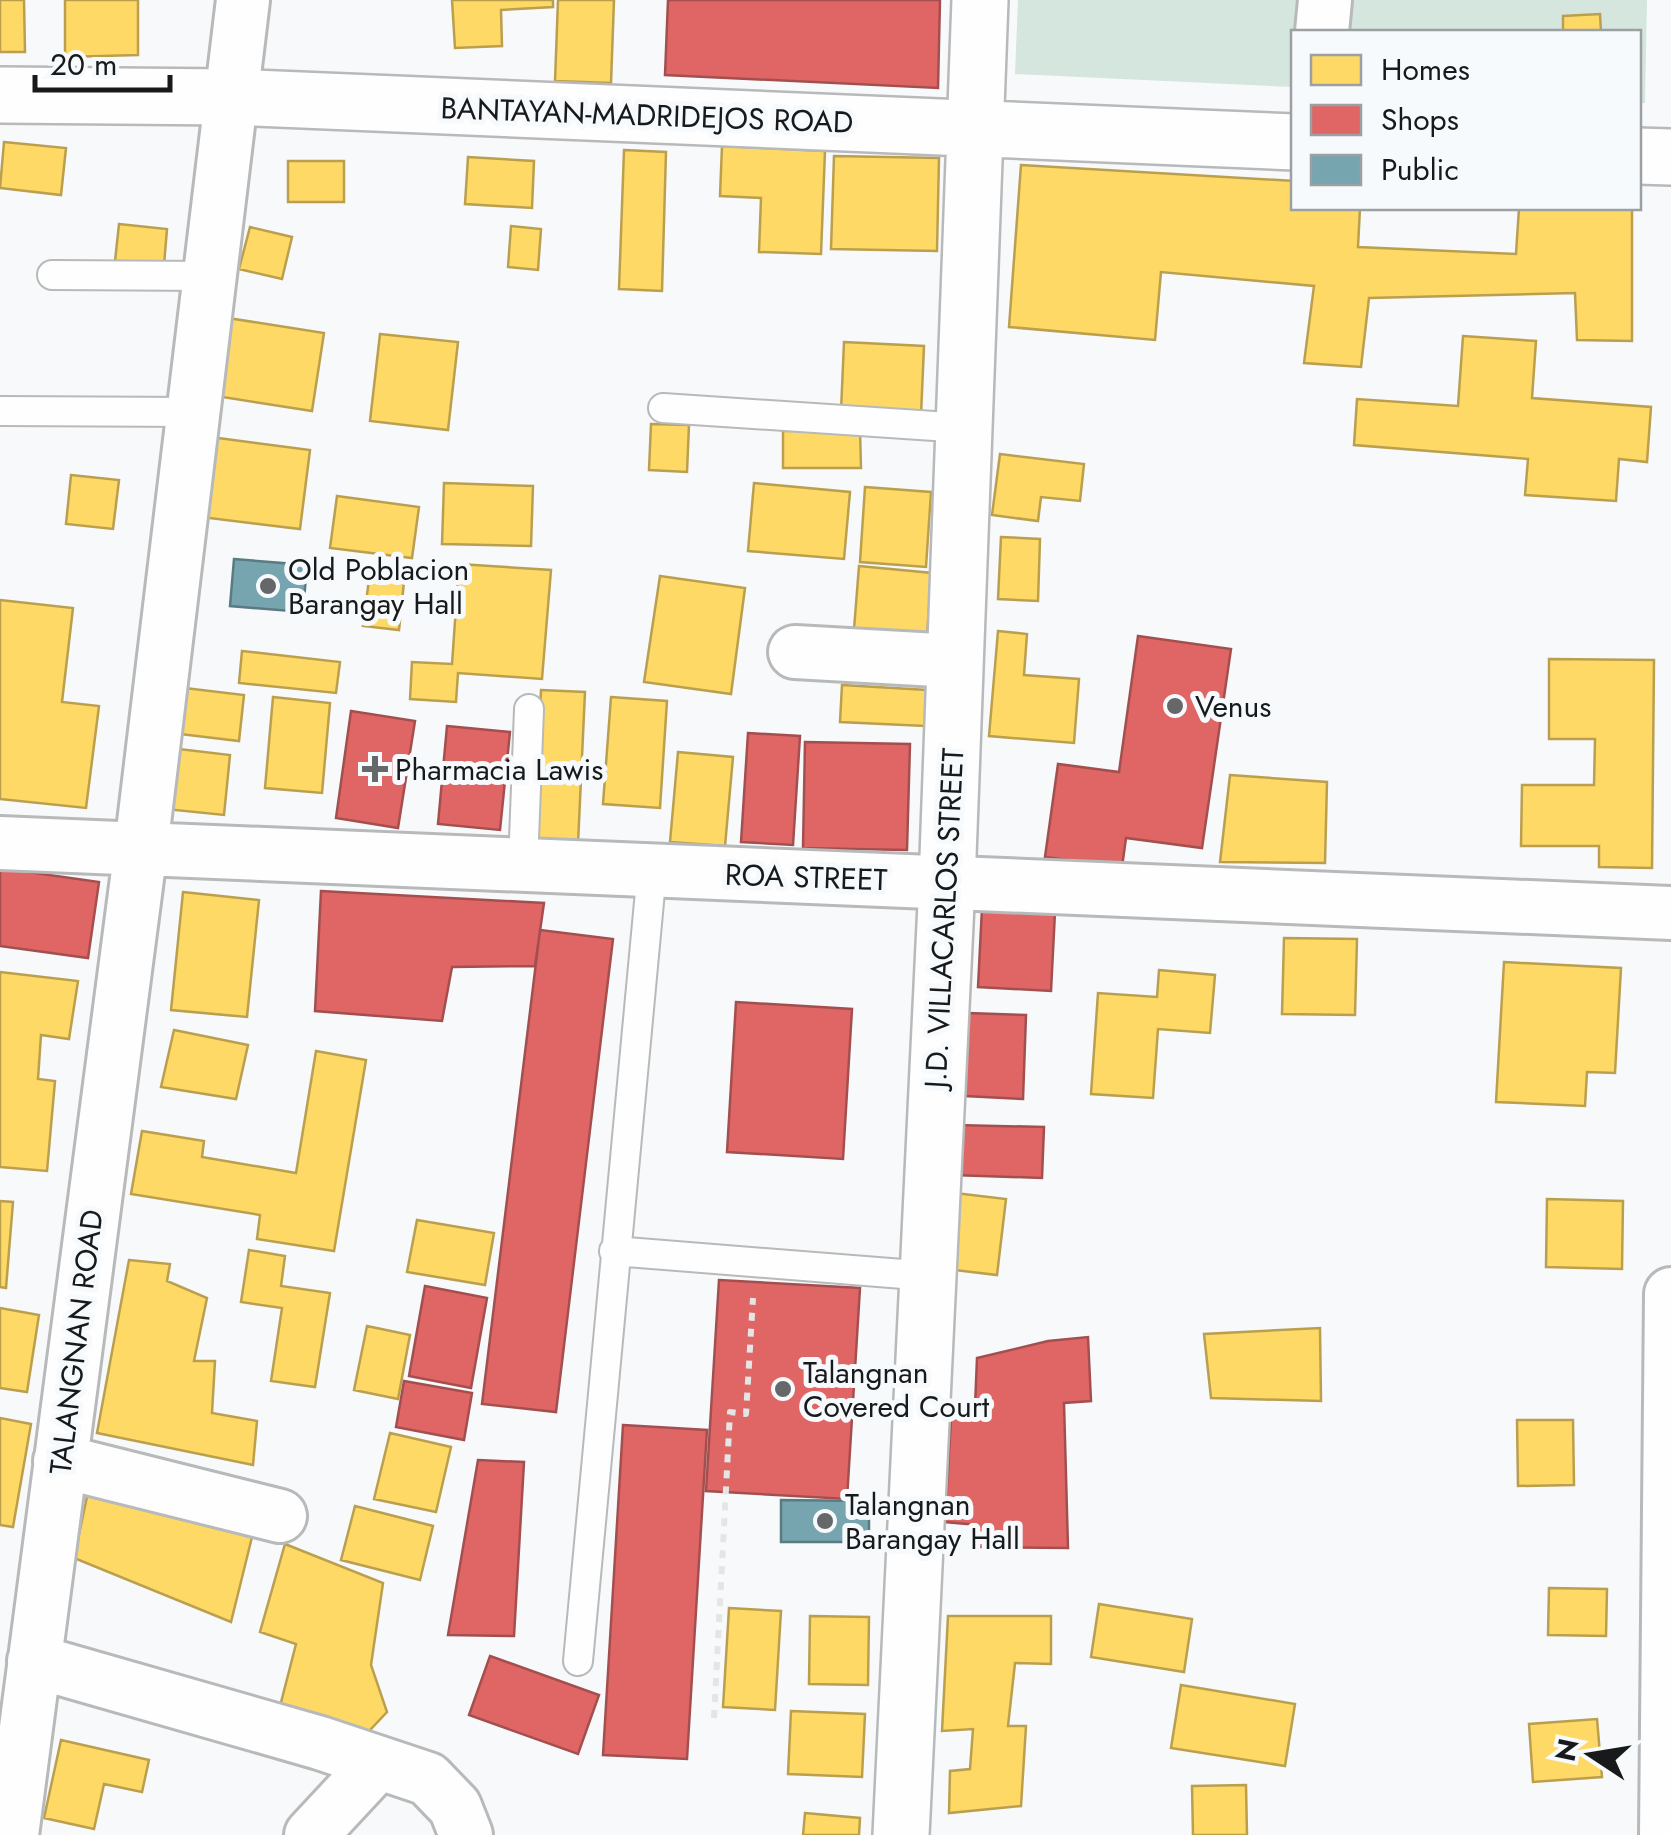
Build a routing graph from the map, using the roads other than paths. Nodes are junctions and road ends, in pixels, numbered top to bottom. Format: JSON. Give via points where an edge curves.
{"nodes":[{"id":1,"x":244,"y":0,"type":"edge"},
{"id":2,"x":980,"y":0,"type":"edge"},
{"id":3,"x":1325,"y":0,"type":"edge"},
{"id":4,"x":1322,"y":30,"type":"edge"},
{"id":5,"x":0,"y":95,"type":"edge"},
{"id":6,"x":232,"y":97,"type":"junction"},
{"id":7,"x":975,"y":129,"type":"junction"},
{"id":8,"x":1291,"y":142,"type":"edge"},
{"id":9,"x":1641,"y":156,"type":"edge"},
{"id":10,"x":1671,"y":158,"type":"edge"},
{"id":11,"x":52,"y":274,"type":"dead end"},
{"id":12,"x":210,"y":276,"type":"junction"},
{"id":13,"x":663,"y":408,"type":"dead end"},
{"id":14,"x":0,"y":411,"type":"edge"},
{"id":15,"x":194,"y":412,"type":"junction"},
{"id":16,"x":964,"y":428,"type":"junction"},
{"id":17,"x":795,"y":652,"type":"dead end"},
{"id":18,"x":955,"y":661,"type":"junction"},
{"id":19,"x":529,"y":710,"type":"dead end"},
{"id":20,"x":0,"y":842,"type":"edge"},
{"id":21,"x":141,"y":848,"type":"junction"},
{"id":22,"x":523,"y":865,"type":"junction"},
{"id":23,"x":652,"y":870,"type":"junction"},
{"id":24,"x":947,"y":883,"type":"junction"},
{"id":25,"x":1671,"y":914,"type":"edge"},
{"id":26,"x":614,"y":1251,"type":"junction"},
{"id":27,"x":928,"y":1276,"type":"junction"},
{"id":28,"x":1671,"y":1294,"type":"edge"},
{"id":29,"x":60,"y":1462,"type":"junction"},
{"id":30,"x":280,"y":1516,"type":"dead end"},
{"id":31,"x":34,"y":1661,"type":"junction"},
{"id":32,"x":578,"y":1661,"type":"dead end"},
{"id":33,"x":377,"y":1764,"type":"junction"},
{"id":34,"x":12,"y":1835,"type":"edge"},
{"id":35,"x":311,"y":1835,"type":"edge"},
{"id":36,"x":466,"y":1835,"type":"edge"},
{"id":37,"x":901,"y":1835,"type":"edge"},
{"id":38,"x":1666,"y":1835,"type":"edge"}],
"edges":[{"from":1,"to":6,"type":"street","name":"TALANGNAN ROAD"},
{"from":2,"to":7,"type":"street","name":"J.D. VILLACARLOS STREET"},
{"from":3,"to":4,"type":"street"},
{"from":5,"to":6,"type":"street","name":"BANTAYAN-MADRIDEJOS ROAD"},
{"from":6,"to":7,"type":"street","name":"BANTAYAN-MADRIDEJOS ROAD"},
{"from":6,"to":12,"type":"street","name":"TALANGNAN ROAD"},
{"from":7,"to":8,"type":"street","name":"BANTAYAN-MADRIDEJOS ROAD"},
{"from":7,"to":16,"type":"street","name":"J.D. VILLACARLOS STREET"},
{"from":9,"to":10,"type":"street"},
{"from":11,"to":12,"type":"lane"},
{"from":12,"to":15,"type":"street","name":"TALANGNAN ROAD"},
{"from":13,"to":16,"type":"lane"},
{"from":14,"to":15,"type":"lane"},
{"from":15,"to":21,"type":"street","name":"TALANGNAN ROAD"},
{"from":16,"to":18,"type":"street","name":"J.D. VILLACARLOS STREET"},
{"from":17,"to":18,"type":"street"},
{"from":18,"to":24,"type":"street","name":"J.D. VILLACARLOS STREET"},
{"from":19,"to":22,"type":"lane"},
{"from":20,"to":21,"type":"street","name":"ROA STREET"},
{"from":21,"to":22,"type":"street","name":"ROA STREET"},
{"from":21,"to":29,"type":"street","name":"TALANGNAN ROAD"},
{"from":22,"to":23,"type":"street","name":"ROA STREET"},
{"from":23,"to":24,"type":"street","name":"ROA STREET"},
{"from":23,"to":26,"type":"lane"},
{"from":24,"to":25,"type":"street","name":"ROA STREET"},
{"from":24,"to":27,"type":"street","name":"J.D. VILLACARLOS STREET"},
{"from":26,"to":27,"type":"lane"},
{"from":26,"to":32,"type":"lane"},
{"from":27,"to":37,"type":"street","name":"J.D. VILLACARLOS STREET"},
{"from":28,"to":38,"type":"street"},
{"from":29,"to":30,"type":"street"},
{"from":29,"to":31,"type":"street","name":"TALANGNAN ROAD"},
{"from":31,"to":33,"type":"street"},
{"from":31,"to":34,"type":"street","name":"TALANGNAN ROAD"},
{"from":33,"to":35,"type":"street"},
{"from":33,"to":36,"type":"street","via":[[428,1779],[455,1807]]}]}
